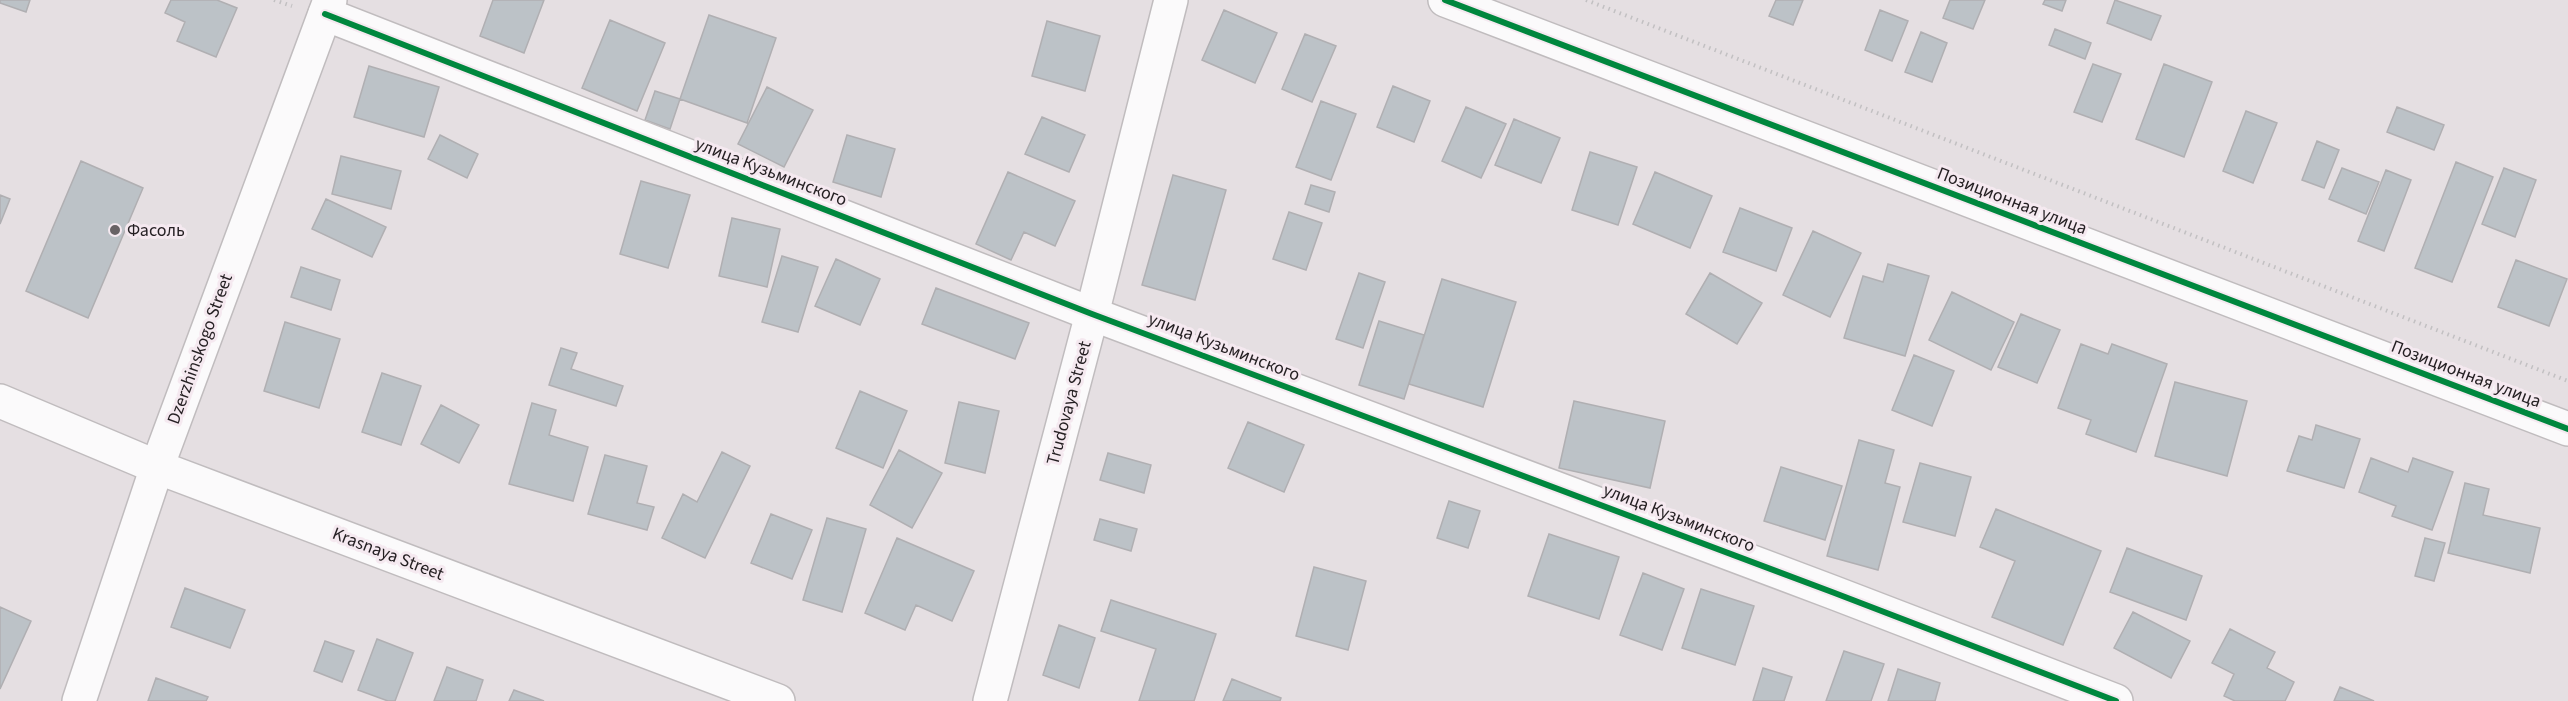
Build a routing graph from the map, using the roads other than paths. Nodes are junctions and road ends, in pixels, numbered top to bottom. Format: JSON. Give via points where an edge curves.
{"nodes":[{"id":1,"x":1171,"y":0,"type":"edge"},
{"id":2,"x":1445,"y":0,"type":"edge"},
{"id":3,"x":327,"y":7,"type":"edge"},
{"id":4,"x":1092,"y":314,"type":"junction"},
{"id":5,"x":0,"y":401,"type":"edge"},
{"id":6,"x":2568,"y":429,"type":"edge"},
{"id":7,"x":156,"y":467,"type":"junction"},
{"id":8,"x":79,"y":701,"type":"edge"},
{"id":9,"x":778,"y":701,"type":"edge"},
{"id":10,"x":990,"y":701,"type":"edge"},
{"id":11,"x":2116,"y":701,"type":"edge"}],
"edges":[{"from":1,"to":4,"type":"street","name":"Trudovaya Street"},
{"from":2,"to":6,"type":"street","name":"Позиционная улица"},
{"from":3,"to":4,"type":"street","name":"улица Кузьминского"},
{"from":3,"to":7,"type":"street","name":"Dzerzhinskogo Street"},
{"from":4,"to":10,"type":"street","name":"Trudovaya Street"},
{"from":4,"to":11,"type":"street","name":"улица Кузьминского"},
{"from":5,"to":7,"type":"street","name":"Krasnaya Street"},
{"from":7,"to":8,"type":"street","name":"Dzerzhinskogo Street"},
{"from":7,"to":9,"type":"street","name":"Krasnaya Street"}]}
